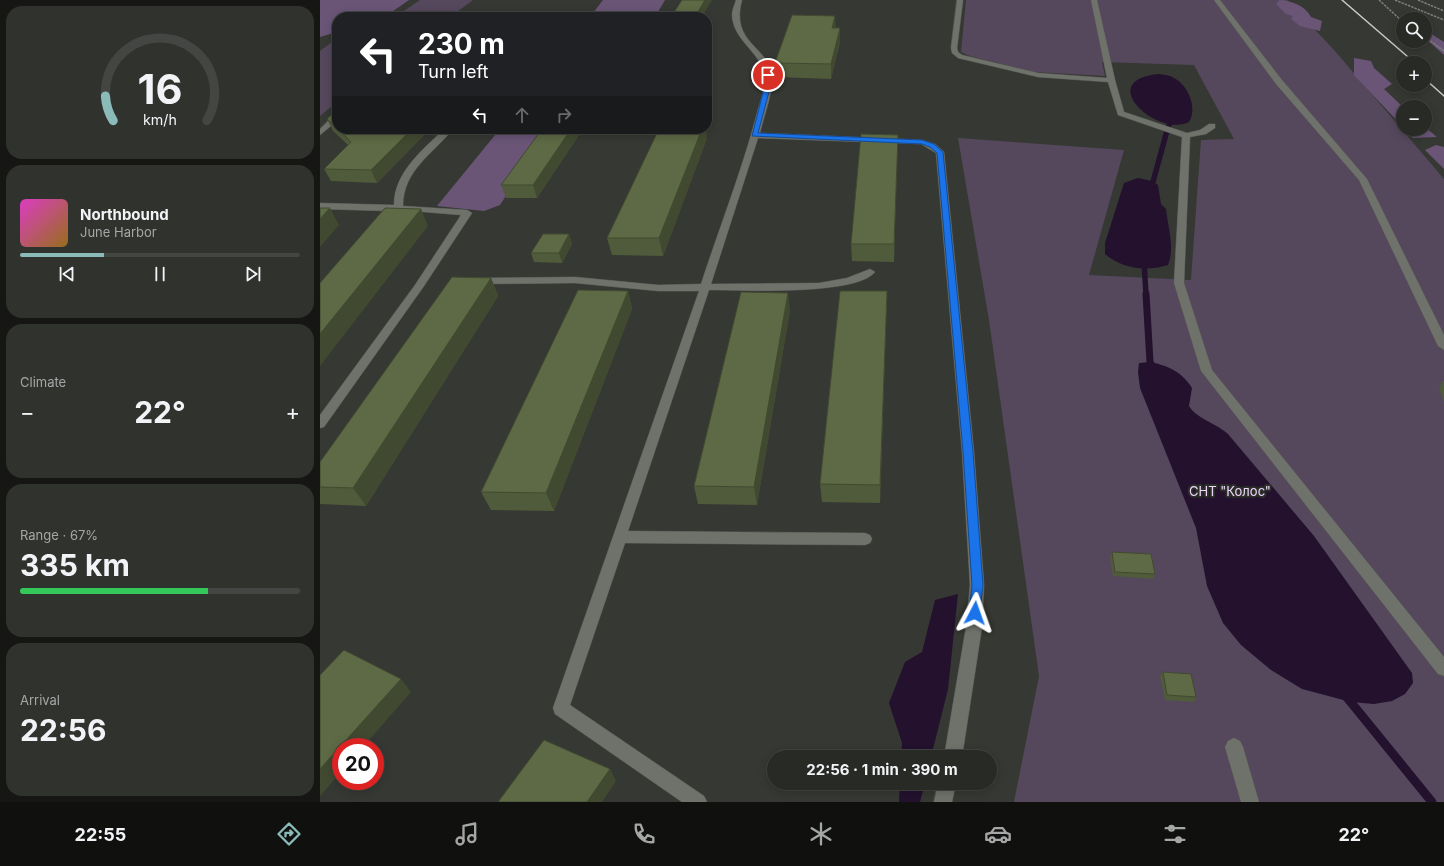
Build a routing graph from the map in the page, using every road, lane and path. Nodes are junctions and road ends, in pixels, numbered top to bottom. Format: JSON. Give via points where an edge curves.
{"nodes":[{"id":1,"x":739,"y":0,"type":"edge"},
{"id":2,"x":960,"y":0,"type":"edge"},
{"id":3,"x":1094,"y":0,"type":"edge"},
{"id":4,"x":1217,"y":0,"type":"edge"},
{"id":5,"x":1379,"y":0,"type":"edge"},
{"id":6,"x":1395,"y":0,"type":"edge"},
{"id":7,"x":1418,"y":0,"type":"edge"},
{"id":8,"x":1444,"y":11,"type":"edge"},
{"id":9,"x":1396,"y":16,"type":"edge"},
{"id":10,"x":1444,"y":20,"type":"edge"},
{"id":11,"x":1432,"y":43,"type":"edge"},
{"id":12,"x":1444,"y":51,"type":"edge"},
{"id":13,"x":1111,"y":80,"type":"junction"},
{"id":14,"x":332,"y":122,"type":"edge"},
{"id":15,"x":1212,"y":126,"type":"dead end"},
{"id":16,"x":320,"y":133,"type":"edge"},
{"id":17,"x":444,"y":134,"type":"edge"},
{"id":18,"x":755,"y":135,"type":"junction"},
{"id":19,"x":1186,"y":136,"type":"junction"},
{"id":20,"x":320,"y":206,"type":"edge"},
{"id":21,"x":398,"y":208,"type":"junction"},
{"id":22,"x":870,"y":272,"type":"dead end"},
{"id":23,"x":470,"y":281,"type":"edge"},
{"id":24,"x":705,"y":287,"type":"junction"},
{"id":25,"x":1444,"y":346,"type":"edge"},
{"id":26,"x":320,"y":424,"type":"edge"},
{"id":27,"x":619,"y":538,"type":"junction"},
{"id":28,"x":865,"y":539,"type":"dead end"},
{"id":29,"x":1444,"y":670,"type":"edge"},
{"id":30,"x":1234,"y":747,"type":"dead end"},
{"id":31,"x":953,"y":750,"type":"edge"},
{"id":32,"x":945,"y":790,"type":"edge"},
{"id":33,"x":698,"y":802,"type":"edge"},
{"id":34,"x":942,"y":802,"type":"edge"},
{"id":35,"x":1250,"y":802,"type":"edge"}],
"edges":[{"from":1,"to":18,"type":"street","via":[[735,14],[739,30],[764,63],[768,75]]},
{"from":2,"to":13,"type":"street","via":[[954,48],[960,57],[1038,74]]},
{"from":3,"to":13,"type":"street"},
{"from":4,"to":25,"type":"street","via":[[1279,82],[1363,179]]},
{"from":5,"to":9,"type":"path"},
{"from":6,"to":10,"type":"path"},
{"from":7,"to":8,"type":"path"},
{"from":11,"to":12,"type":"path"},
{"from":13,"to":19,"type":"street","via":[[1122,113]]},
{"from":14,"to":16,"type":"street"},
{"from":15,"to":19,"type":"street","via":[[1202,132]]},
{"from":17,"to":21,"type":"street","via":[[408,174],[399,189]]},
{"from":18,"to":24,"type":"street"},
{"from":18,"to":31,"type":"street","via":[[922,142],[940,152],[968,452],[977,585],[974,627]]},
{"from":19,"to":29,"type":"street","via":[[1179,283],[1206,371]]},
{"from":20,"to":21,"type":"street"},
{"from":21,"to":26,"type":"street","via":[[468,213]]},
{"from":22,"to":24,"type":"street","via":[[849,281],[819,286]]},
{"from":23,"to":24,"type":"street","via":[[575,280],[658,288]]},
{"from":24,"to":27,"type":"street"},
{"from":27,"to":28,"type":"street"},
{"from":27,"to":33,"type":"street","via":[[561,708]]},
{"from":30,"to":35,"type":"street"},
{"from":32,"to":34,"type":"street"}]}
